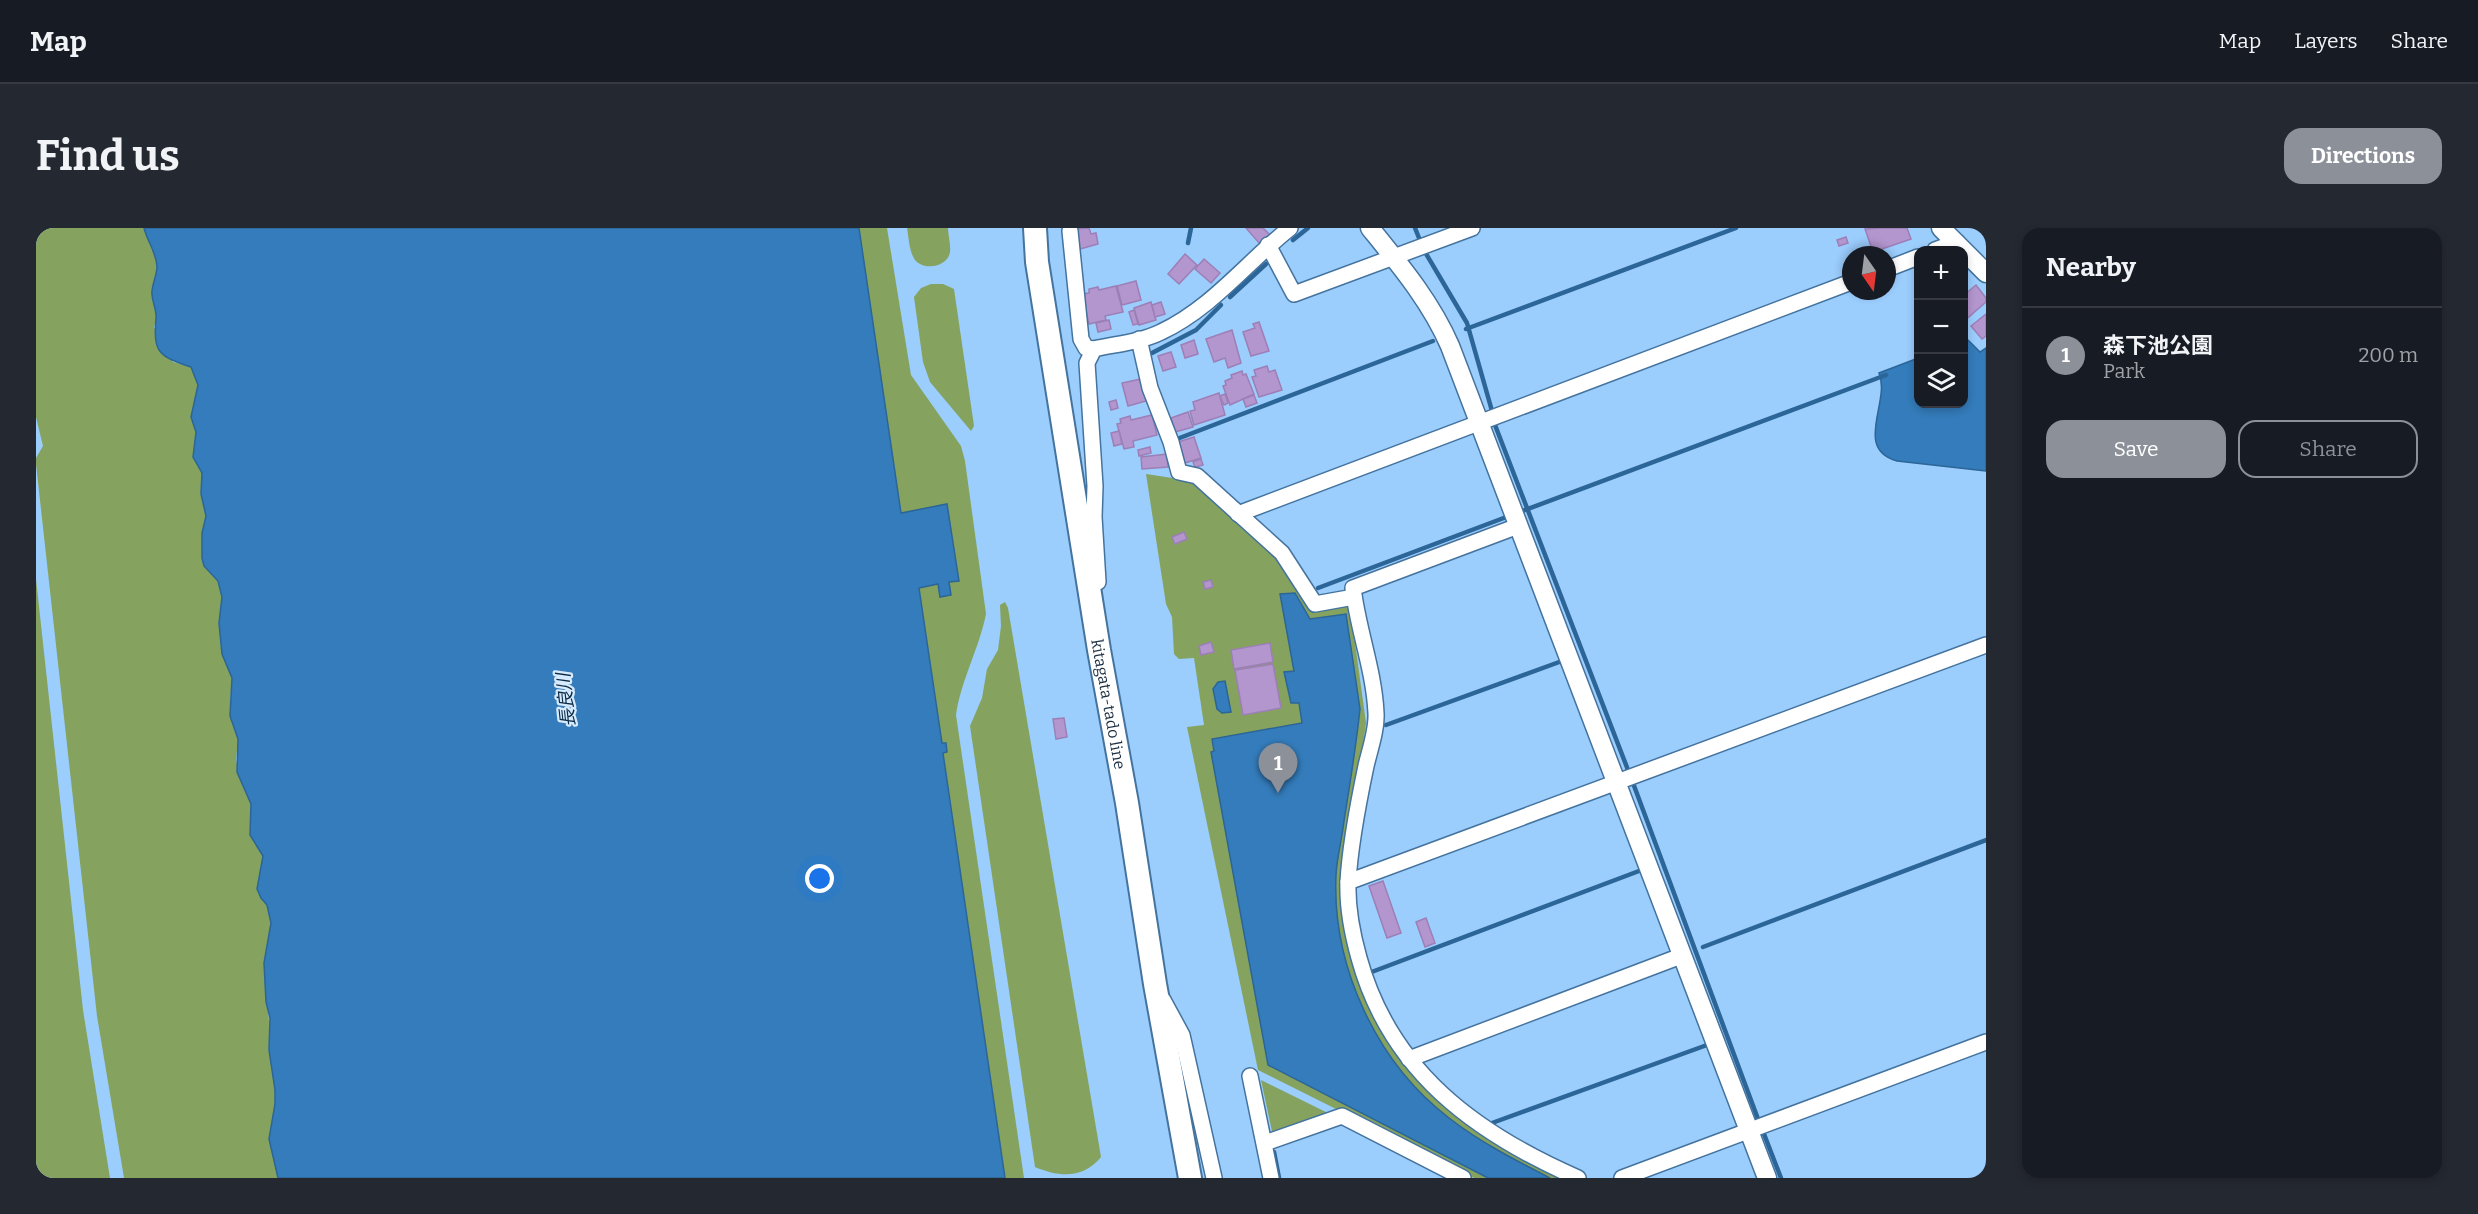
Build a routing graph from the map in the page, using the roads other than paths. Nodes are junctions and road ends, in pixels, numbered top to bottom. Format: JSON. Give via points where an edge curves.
{"nodes":[{"id":1,"x":1035,"y":228,"type":"edge"},
{"id":2,"x":1290,"y":228,"type":"edge"},
{"id":3,"x":1370,"y":228,"type":"edge"},
{"id":4,"x":1472,"y":228,"type":"edge"},
{"id":5,"x":1941,"y":228,"type":"edge"},
{"id":6,"x":1070,"y":231,"type":"dead end"},
{"id":7,"x":1957,"y":242,"type":"junction"},
{"id":8,"x":1268,"y":245,"type":"junction"},
{"id":9,"x":1946,"y":246,"type":"edge"},
{"id":10,"x":1394,"y":258,"type":"junction"},
{"id":11,"x":1914,"y":259,"type":"edge"},
{"id":12,"x":1896,"y":266,"type":"edge"},
{"id":13,"x":1986,"y":273,"type":"edge"},
{"id":14,"x":1842,"y":285,"type":"edge"},
{"id":15,"x":1139,"y":339,"type":"junction"},
{"id":16,"x":1094,"y":349,"type":"junction"},
{"id":17,"x":1480,"y":422,"type":"junction"},
{"id":18,"x":1238,"y":514,"type":"junction"},
{"id":19,"x":1515,"y":520,"type":"junction"},
{"id":20,"x":1354,"y":597,"type":"junction"},
{"id":21,"x":1986,"y":645,"type":"edge"},
{"id":22,"x":1099,"y":650,"type":"junction"},
{"id":23,"x":1617,"y":784,"type":"junction"},
{"id":24,"x":1348,"y":882,"type":"junction"},
{"id":25,"x":1681,"y":956,"type":"junction"},
{"id":26,"x":1155,"y":984,"type":"junction"},
{"id":27,"x":1986,"y":1042,"type":"edge"},
{"id":28,"x":1409,"y":1059,"type":"junction"},
{"id":29,"x":1250,"y":1076,"type":"dead end"},
{"id":30,"x":1749,"y":1131,"type":"junction"},
{"id":31,"x":1265,"y":1143,"type":"junction"},
{"id":32,"x":1190,"y":1178,"type":"edge"},
{"id":33,"x":1214,"y":1178,"type":"edge"},
{"id":34,"x":1271,"y":1178,"type":"edge"},
{"id":35,"x":1462,"y":1178,"type":"edge"},
{"id":36,"x":1578,"y":1178,"type":"edge"},
{"id":37,"x":1622,"y":1178,"type":"edge"},
{"id":38,"x":1767,"y":1178,"type":"edge"}],
"edges":[{"from":1,"to":22,"type":"main road","name":"kitagata-tado line","via":[[1040,284]]},
{"from":2,"to":8,"type":"street"},
{"from":3,"to":10,"type":"street"},
{"from":4,"to":10,"type":"street"},
{"from":5,"to":7,"type":"street"},
{"from":6,"to":16,"type":"street","via":[[1081,339],[1086,348]]},
{"from":7,"to":9,"type":"street"},
{"from":7,"to":13,"type":"street"},
{"from":8,"to":10,"type":"street","via":[[1294,294]]},
{"from":8,"to":15,"type":"street","via":[[1214,298],[1160,333]]},
{"from":10,"to":17,"type":"street","via":[[1439,320]]},
{"from":11,"to":12,"type":"street"},
{"from":14,"to":17,"type":"street"},
{"from":15,"to":16,"type":"street"},
{"from":15,"to":18,"type":"street","via":[[1150,388],[1179,472],[1197,476]]},
{"from":16,"to":22,"type":"street","via":[[1087,363]]},
{"from":17,"to":18,"type":"street"},
{"from":17,"to":19,"type":"street"},
{"from":18,"to":20,"type":"street","via":[[1282,553],[1315,604]]},
{"from":19,"to":20,"type":"street","via":[[1353,588]]},
{"from":19,"to":23,"type":"street"},
{"from":20,"to":24,"type":"street","via":[[1377,715],[1358,806]]},
{"from":21,"to":23,"type":"street"},
{"from":22,"to":26,"type":"main road","name":"kitagata-tado line"},
{"from":23,"to":24,"type":"street"},
{"from":23,"to":25,"type":"street"},
{"from":24,"to":28,"type":"street","via":[[1352,933],[1363,973],[1394,1040]]},
{"from":25,"to":28,"type":"street"},
{"from":25,"to":30,"type":"street"},
{"from":26,"to":32,"type":"main road","name":"kitagata-tado line"},
{"from":26,"to":33,"type":"street","via":[[1182,1035]]},
{"from":27,"to":30,"type":"street"},
{"from":28,"to":36,"type":"street","via":[[1443,1096],[1482,1128]]},
{"from":29,"to":31,"type":"street"},
{"from":30,"to":37,"type":"street"},
{"from":30,"to":38,"type":"street"},
{"from":31,"to":34,"type":"street"},
{"from":31,"to":35,"type":"street","via":[[1342,1116]]}]}
